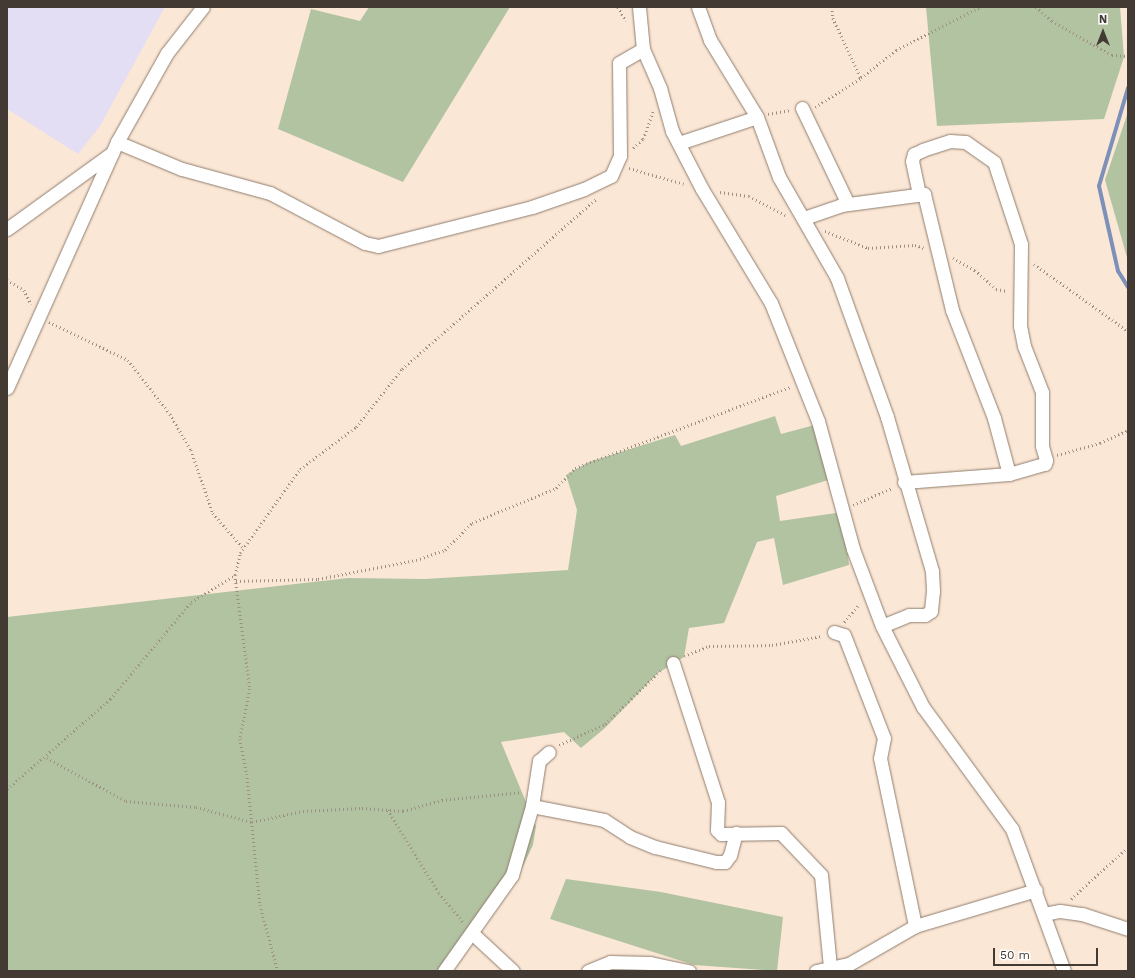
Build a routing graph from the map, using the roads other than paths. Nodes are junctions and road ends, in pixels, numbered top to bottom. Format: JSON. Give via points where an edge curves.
{"nodes":[{"id":1,"x":204,"y":7,"type":"edge"},
{"id":2,"x":639,"y":7,"type":"edge"},
{"id":3,"x":698,"y":7,"type":"edge"},
{"id":4,"x":642,"y":49,"type":"junction"},
{"id":5,"x":802,"y":108,"type":"road end"},
{"id":6,"x":757,"y":117,"type":"junction"},
{"id":7,"x":679,"y":143,"type":"junction"},
{"id":8,"x":115,"y":147,"type":"junction"},
{"id":9,"x":919,"y":193,"type":"junction"},
{"id":10,"x":848,"y":204,"type":"junction"},
{"id":11,"x":804,"y":218,"type":"junction"},
{"id":12,"x":7,"y":229,"type":"edge"},
{"id":13,"x":7,"y":388,"type":"edge"},
{"id":14,"x":1009,"y":474,"type":"junction"},
{"id":15,"x":904,"y":482,"type":"junction"},
{"id":16,"x":882,"y":626,"type":"junction"},
{"id":17,"x":834,"y":632,"type":"road end"},
{"id":18,"x":672,"y":663,"type":"road end"},
{"id":19,"x":549,"y":752,"type":"road end"},
{"id":20,"x":532,"y":806,"type":"junction"},
{"id":21,"x":736,"y":833,"type":"junction"},
{"id":22,"x":1036,"y":890,"type":"junction"},
{"id":23,"x":1044,"y":914,"type":"junction"},
{"id":24,"x":914,"y":926,"type":"junction"},
{"id":25,"x":1128,"y":929,"type":"edge"},
{"id":26,"x":473,"y":934,"type":"junction"},
{"id":27,"x":830,"y":966,"type":"junction"},
{"id":28,"x":444,"y":971,"type":"edge"},
{"id":29,"x":513,"y":971,"type":"edge"},
{"id":30,"x":588,"y":971,"type":"edge"},
{"id":31,"x":689,"y":971,"type":"edge"},
{"id":32,"x":816,"y":971,"type":"edge"},
{"id":33,"x":1064,"y":971,"type":"edge"}],
"edges":[{"from":1,"to":8,"type":"street","via":[[166,53]]},
{"from":2,"to":4,"type":"street"},
{"from":3,"to":6,"type":"street","via":[[710,40]]},
{"from":4,"to":7,"type":"street","via":[[660,88]]},
{"from":4,"to":8,"type":"street","via":[[619,63],[620,156],[611,176],[584,189],[532,207],[378,246],[365,243],[270,193],[182,169]]},
{"from":5,"to":10,"type":"street"},
{"from":6,"to":7,"type":"street"},
{"from":6,"to":11,"type":"street","via":[[779,177]]},
{"from":7,"to":16,"type":"street","via":[[702,189],[771,303],[818,421],[866,585]]},
{"from":8,"to":12,"type":"street"},
{"from":8,"to":13,"type":"street"},
{"from":9,"to":10,"type":"street"},
{"from":9,"to":14,"type":"street","via":[[927,197],[952,310],[994,418]]},
{"from":9,"to":14,"type":"street","via":[[914,154],[950,141],[965,142],[994,162],[1022,256],[1020,326],[1024,346],[1042,392],[1042,446],[1046,460],[1045,464]]},
{"from":10,"to":11,"type":"street"},
{"from":11,"to":15,"type":"street","via":[[837,278],[865,351]]},
{"from":14,"to":15,"type":"street"},
{"from":15,"to":16,"type":"street","via":[[932,571],[931,611],[925,615],[909,615]]},
{"from":16,"to":22,"type":"street","via":[[923,707],[1012,829]]},
{"from":17,"to":24,"type":"street","via":[[844,635],[884,738],[880,758]]},
{"from":18,"to":21,"type":"street","via":[[718,802],[717,830],[721,834]]},
{"from":19,"to":20,"type":"street","via":[[539,761]]},
{"from":20,"to":21,"type":"street","via":[[604,820],[630,837],[655,847],[716,862],[725,862],[730,855]]},
{"from":20,"to":26,"type":"street","via":[[512,875]]},
{"from":21,"to":27,"type":"street","via":[[781,833],[821,875]]},
{"from":22,"to":23,"type":"street"},
{"from":22,"to":24,"type":"street"},
{"from":23,"to":25,"type":"street","via":[[1060,911]]},
{"from":23,"to":33,"type":"street"},
{"from":24,"to":27,"type":"street","via":[[849,964]]},
{"from":26,"to":28,"type":"street"},
{"from":26,"to":29,"type":"street"},
{"from":27,"to":32,"type":"street"},
{"from":30,"to":31,"type":"street","via":[[610,962],[650,963]]}]}
